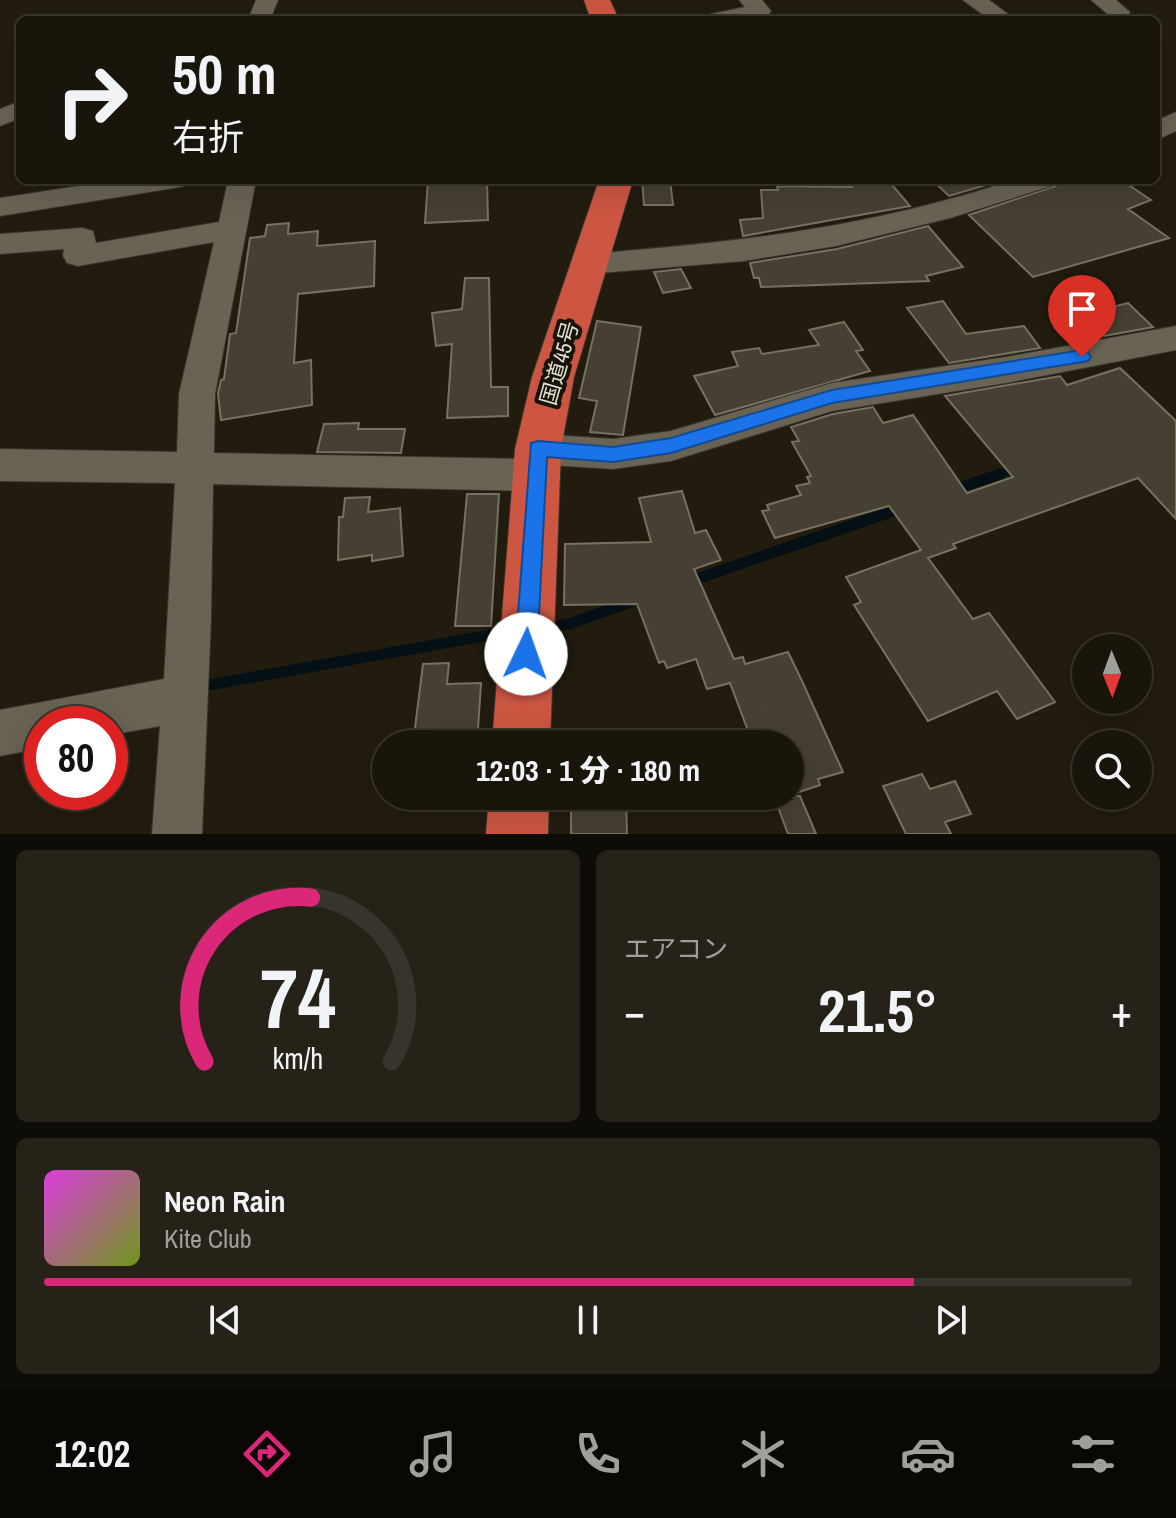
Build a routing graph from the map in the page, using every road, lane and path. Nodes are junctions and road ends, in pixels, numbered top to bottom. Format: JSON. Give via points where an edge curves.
{"nodes":[{"id":1,"x":750,"y":0,"type":"edge"},
{"id":2,"x":974,"y":0,"type":"edge"},
{"id":3,"x":734,"y":16,"type":"edge"},
{"id":4,"x":999,"y":16,"type":"edge"},
{"id":5,"x":148,"y":184,"type":"edge"},
{"id":6,"x":241,"y":184,"type":"edge"},
{"id":7,"x":615,"y":184,"type":"edge"},
{"id":8,"x":1029,"y":184,"type":"edge"},
{"id":9,"x":0,"y":207,"type":"edge"},
{"id":10,"x":231,"y":229,"type":"junction"},
{"id":11,"x":0,"y":244,"type":"edge"},
{"id":12,"x":588,"y":264,"type":"junction"},
{"id":13,"x":1176,"y":338,"type":"edge"},
{"id":14,"x":536,"y":462,"type":"junction"},
{"id":15,"x":0,"y":465,"type":"edge"},
{"id":16,"x":196,"y":466,"type":"junction"},
{"id":17,"x":185,"y":698,"type":"junction"},
{"id":18,"x":128,"y":709,"type":"edge"},
{"id":19,"x":24,"y":728,"type":"edge"},
{"id":20,"x":522,"y":730,"type":"edge"},
{"id":21,"x":0,"y":733,"type":"edge"},
{"id":22,"x":518,"y":810,"type":"edge"},
{"id":23,"x":177,"y":834,"type":"edge"},
{"id":24,"x":517,"y":834,"type":"edge"}],
"edges":[{"from":1,"to":3,"type":"street","via":[[760,11]]},
{"from":2,"to":4,"type":"street"},
{"from":5,"to":9,"type":"street"},
{"from":6,"to":10,"type":"street"},
{"from":7,"to":12,"type":"highway","name":"国道45号"},
{"from":8,"to":12,"type":"street","via":[[852,233],[767,248]]},
{"from":10,"to":11,"type":"street","via":[[78,256],[82,238]]},
{"from":10,"to":16,"type":"street","via":[[197,394]]},
{"from":12,"to":14,"type":"highway","name":"国道45号","via":[[553,377]]},
{"from":13,"to":14,"type":"street","via":[[832,397],[671,446]]},
{"from":14,"to":16,"type":"street","via":[[365,474]]},
{"from":14,"to":20,"type":"highway","name":"国道45号"},
{"from":15,"to":16,"type":"street"},
{"from":16,"to":17,"type":"street"},
{"from":17,"to":18,"type":"street"},
{"from":17,"to":23,"type":"street"},
{"from":19,"to":21,"type":"street"},
{"from":22,"to":24,"type":"highway"}]}
